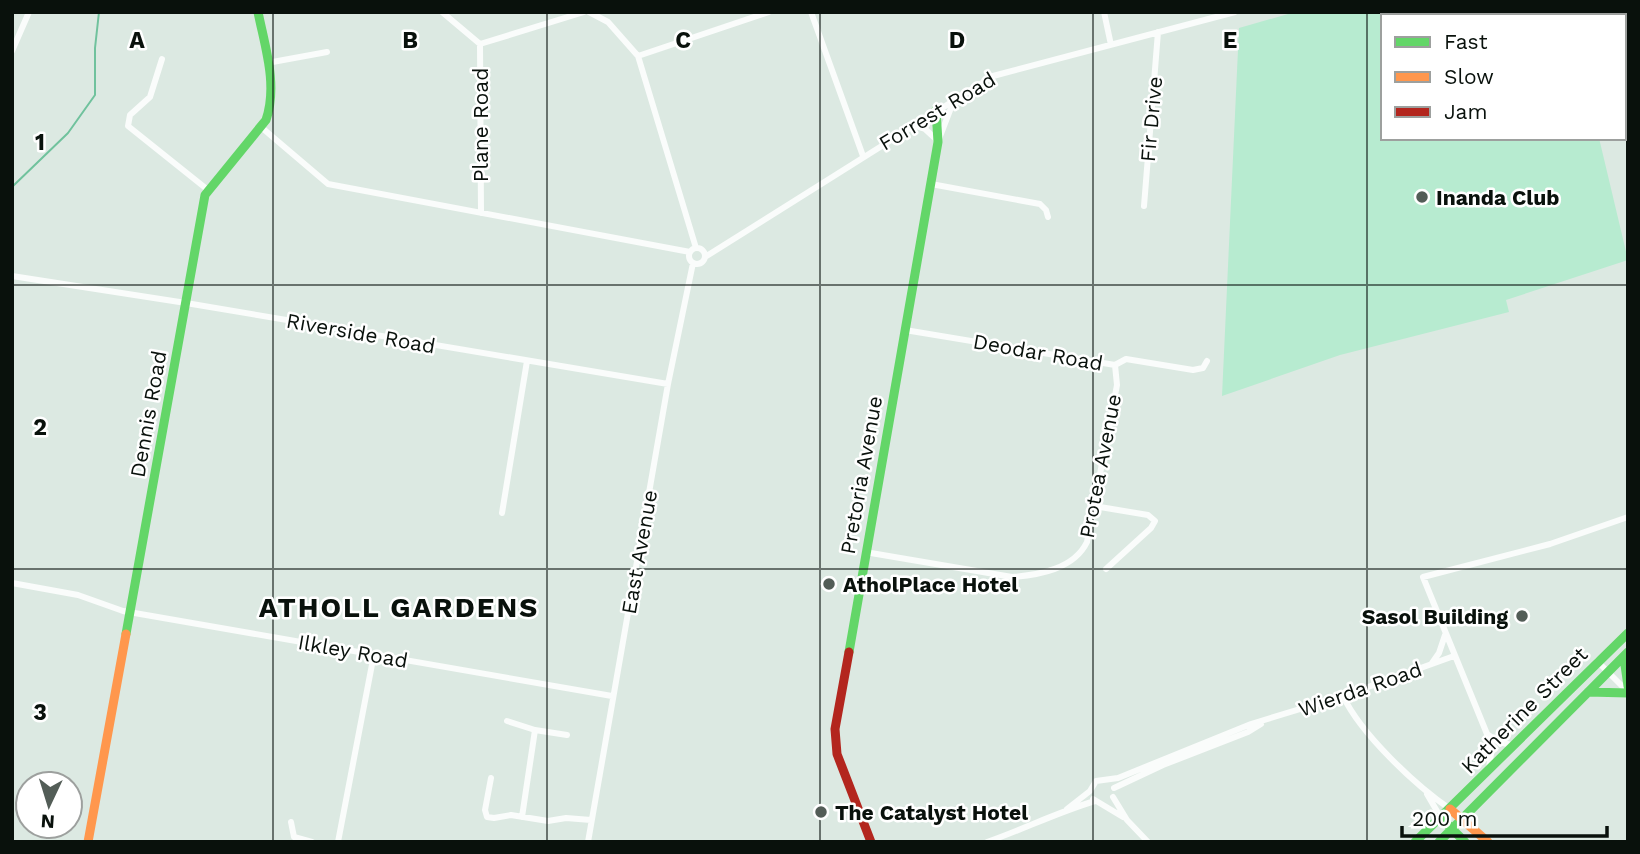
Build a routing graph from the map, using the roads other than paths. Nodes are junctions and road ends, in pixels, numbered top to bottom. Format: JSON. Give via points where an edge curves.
{"nodes":[{"id":1,"x":29,"y":12,"type":"edge"},
{"id":2,"x":258,"y":12,"type":"edge"},
{"id":3,"x":442,"y":12,"type":"edge"},
{"id":4,"x":586,"y":12,"type":"edge"},
{"id":5,"x":769,"y":12,"type":"edge"},
{"id":6,"x":811,"y":12,"type":"edge"},
{"id":7,"x":1104,"y":12,"type":"edge"},
{"id":8,"x":1234,"y":12,"type":"edge"},
{"id":9,"x":1158,"y":32,"type":"junction"},
{"id":10,"x":480,"y":44,"type":"junction"},
{"id":11,"x":1111,"y":45,"type":"junction"},
{"id":12,"x":12,"y":51,"type":"edge"},
{"id":13,"x":327,"y":52,"type":"dead end"},
{"id":14,"x":638,"y":57,"type":"junction"},
{"id":15,"x":162,"y":59,"type":"dead end"},
{"id":16,"x":267,"y":63,"type":"junction"},
{"id":17,"x":954,"y":99,"type":"junction"},
{"id":18,"x":936,"y":110,"type":"junction"},
{"id":19,"x":912,"y":125,"type":"junction"},
{"id":20,"x":261,"y":127,"type":"junction"},
{"id":21,"x":938,"y":142,"type":"junction"},
{"id":22,"x":863,"y":156,"type":"junction"},
{"id":23,"x":931,"y":184,"type":"junction"},
{"id":24,"x":208,"y":190,"type":"junction"},
{"id":25,"x":1144,"y":206,"type":"dead end"},
{"id":26,"x":481,"y":213,"type":"junction"},
{"id":27,"x":1048,"y":216,"type":"dead end"},
{"id":28,"x":693,"y":250,"type":"junction"},
{"id":29,"x":705,"y":257,"type":"junction"},
{"id":30,"x":693,"y":263,"type":"junction"},
{"id":31,"x":12,"y":276,"type":"edge"},
{"id":32,"x":186,"y":303,"type":"junction"},
{"id":33,"x":905,"y":330,"type":"junction"},
{"id":34,"x":527,"y":361,"type":"junction"},
{"id":35,"x":1207,"y":361,"type":"dead end"},
{"id":36,"x":1115,"y":365,"type":"junction"},
{"id":37,"x":668,"y":384,"type":"junction"},
{"id":38,"x":1094,"y":506,"type":"junction"},
{"id":39,"x":502,"y":513,"type":"dead end"},
{"id":40,"x":1628,"y":517,"type":"edge"},
{"id":41,"x":865,"y":552,"type":"junction"},
{"id":42,"x":1106,"y":569,"type":"dead end"},
{"id":43,"x":12,"y":583,"type":"edge"},
{"id":44,"x":130,"y":612,"type":"junction"},
{"id":45,"x":1628,"y":633,"type":"edge"},
{"id":46,"x":1445,"y":634,"type":"junction"},
{"id":47,"x":1628,"y":652,"type":"edge"},
{"id":48,"x":374,"y":654,"type":"junction"},
{"id":49,"x":1454,"y":656,"type":"junction"},
{"id":50,"x":1597,"y":661,"type":"junction"},
{"id":51,"x":1430,"y":664,"type":"junction"},
{"id":52,"x":1608,"y":672,"type":"junction"},
{"id":53,"x":1628,"y":686,"type":"edge"},
{"id":54,"x":1588,"y":692,"type":"junction"},
{"id":55,"x":1628,"y":692,"type":"edge"},
{"id":56,"x":612,"y":696,"type":"junction"},
{"id":57,"x":1343,"y":696,"type":"junction"},
{"id":58,"x":507,"y":720,"type":"dead end"},
{"id":59,"x":535,"y":730,"type":"junction"},
{"id":60,"x":1487,"y":734,"type":"junction"},
{"id":61,"x":567,"y":735,"type":"dead end"},
{"id":62,"x":1514,"y":746,"type":"junction"},
{"id":63,"x":1189,"y":752,"type":"junction"},
{"id":64,"x":1489,"y":768,"type":"junction"},
{"id":65,"x":491,"y":778,"type":"dead end"},
{"id":66,"x":1108,"y":781,"type":"junction"},
{"id":67,"x":1114,"y":788,"type":"junction"},
{"id":68,"x":1090,"y":790,"type":"junction"},
{"id":69,"x":1426,"y":793,"type":"junction"},
{"id":70,"x":1113,"y":797,"type":"junction"},
{"id":71,"x":1099,"y":802,"type":"junction"},
{"id":72,"x":1067,"y":809,"type":"junction"},
{"id":73,"x":1450,"y":809,"type":"junction"},
{"id":74,"x":522,"y":817,"type":"junction"},
{"id":75,"x":1441,"y":818,"type":"junction"},
{"id":76,"x":591,"y":820,"type":"junction"},
{"id":77,"x":1127,"y":820,"type":"junction"},
{"id":78,"x":1463,"y":820,"type":"junction"},
{"id":79,"x":291,"y":822,"type":"dead end"},
{"id":80,"x":1452,"y":830,"type":"junction"},
{"id":81,"x":88,"y":842,"type":"edge"},
{"id":82,"x":312,"y":842,"type":"edge"},
{"id":83,"x":338,"y":842,"type":"edge"},
{"id":84,"x":588,"y":842,"type":"edge"},
{"id":85,"x":871,"y":842,"type":"edge"},
{"id":86,"x":987,"y":842,"type":"edge"},
{"id":87,"x":1148,"y":842,"type":"edge"},
{"id":88,"x":1415,"y":842,"type":"edge"},
{"id":89,"x":1438,"y":842,"type":"edge"},
{"id":90,"x":1465,"y":842,"type":"edge"},
{"id":91,"x":1488,"y":842,"type":"edge"}],
"edges":[{"from":1,"to":12,"type":"street"},
{"from":2,"to":16,"type":"street","name":"Dennis Road"},
{"from":3,"to":10,"type":"street","name":"Plane Road"},
{"from":4,"to":10,"type":"street"},
{"from":4,"to":14,"type":"street","via":[[608,22]]},
{"from":5,"to":14,"type":"street"},
{"from":6,"to":22,"type":"street"},
{"from":7,"to":11,"type":"street"},
{"from":8,"to":9,"type":"street","name":"Forrest Road"},
{"from":9,"to":11,"type":"street","name":"Forrest Road"},
{"from":9,"to":25,"type":"street","name":"Fir Drive"},
{"from":10,"to":26,"type":"street","name":"Plane Road"},
{"from":11,"to":17,"type":"street","name":"Forrest Road","via":[[993,76]]},
{"from":13,"to":16,"type":"street"},
{"from":14,"to":28,"type":"street"},
{"from":15,"to":24,"type":"street","via":[[150,97],[130,115],[128,126]]},
{"from":16,"to":20,"type":"street","name":"Dennis Road","via":[[271,109]]},
{"from":17,"to":18,"type":"street","name":"Forrest Road"},
{"from":17,"to":21,"type":"street"},
{"from":18,"to":19,"type":"street","name":"Forrest Road"},
{"from":18,"to":21,"type":"street","name":"Pretoria Avenue"},
{"from":19,"to":21,"type":"street"},
{"from":19,"to":22,"type":"street","name":"Forrest Road"},
{"from":20,"to":24,"type":"street","name":"Dennis Road"},
{"from":20,"to":26,"type":"street","via":[[328,184]]},
{"from":21,"to":23,"type":"street","name":"Pretoria Avenue"},
{"from":22,"to":29,"type":"street","name":"Forrest Road"},
{"from":23,"to":27,"type":"street","via":[[1040,204]]},
{"from":23,"to":33,"type":"street","name":"Pretoria Avenue"},
{"from":24,"to":32,"type":"street","name":"Dennis Road"},
{"from":26,"to":28,"type":"street"},
{"from":28,"to":29,"type":"street","via":[[702,250]]},
{"from":28,"to":30,"type":"street","via":[[689,258]]},
{"from":29,"to":30,"type":"street","via":[[699,264]]},
{"from":30,"to":37,"type":"street","name":"East Avenue"},
{"from":31,"to":32,"type":"street","name":"Riverside Road"},
{"from":32,"to":34,"type":"street","name":"Riverside Road"},
{"from":32,"to":44,"type":"street","name":"Dennis Road"},
{"from":33,"to":36,"type":"street","name":"Deodar Road"},
{"from":33,"to":41,"type":"street","name":"Pretoria Avenue"},
{"from":34,"to":37,"type":"street","name":"Riverside Road"},
{"from":34,"to":39,"type":"street"},
{"from":35,"to":36,"type":"street","name":"Deodar Road","via":[[1203,368],[1193,370],[1129,359]]},
{"from":36,"to":38,"type":"street","name":"Protea Avenue","via":[[1117,385]]},
{"from":37,"to":56,"type":"street","name":"East Avenue"},
{"from":38,"to":41,"type":"street","name":"Protea Avenue","via":[[1082,552],[1035,575],[998,576]]},
{"from":38,"to":42,"type":"street","via":[[1148,515],[1155,521]]},
{"from":40,"to":46,"type":"street","via":[[1550,544],[1423,577]]},
{"from":41,"to":85,"type":"street","name":"Pretoria Avenue","via":[[835,729],[837,754]]},
{"from":43,"to":44,"type":"street","name":"Ilkley Road","via":[[78,595]]},
{"from":44,"to":48,"type":"street","name":"Ilkley Road"},
{"from":44,"to":81,"type":"street","name":"Dennis Road"},
{"from":45,"to":50,"type":"street","name":"Katherine Street"},
{"from":46,"to":49,"type":"street"},
{"from":46,"to":51,"type":"street"},
{"from":47,"to":52,"type":"street","name":"Katherine Street"},
{"from":47,"to":53,"type":"street"},
{"from":48,"to":56,"type":"street","name":"Ilkley Road"},
{"from":48,"to":83,"type":"street"},
{"from":49,"to":51,"type":"street","name":"Wierda Road"},
{"from":49,"to":60,"type":"street"},
{"from":50,"to":52,"type":"street"},
{"from":50,"to":62,"type":"street","name":"Katherine Street"},
{"from":51,"to":57,"type":"street","name":"Wierda Road"},
{"from":52,"to":54,"type":"street","name":"Katherine Street"},
{"from":52,"to":55,"type":"street"},
{"from":54,"to":55,"type":"street"},
{"from":54,"to":78,"type":"street","name":"Katherine Street"},
{"from":56,"to":76,"type":"street","name":"East Avenue"},
{"from":57,"to":63,"type":"street","name":"Wierda Road","via":[[1251,724]]},
{"from":57,"to":69,"type":"street","via":[[1357,721]]},
{"from":58,"to":59,"type":"street"},
{"from":59,"to":61,"type":"street"},
{"from":59,"to":74,"type":"street"},
{"from":60,"to":62,"type":"street"},
{"from":60,"to":64,"type":"street"},
{"from":62,"to":64,"type":"street","name":"Katherine Street"},
{"from":63,"to":66,"type":"street","name":"Wierda Road"},
{"from":63,"to":67,"type":"street","name":"Wierda Road"},
{"from":64,"to":73,"type":"street","name":"Katherine Street"},
{"from":65,"to":74,"type":"street","via":[[487,817]]},
{"from":66,"to":67,"type":"street"},
{"from":66,"to":68,"type":"street","via":[[1096,781]]},
{"from":67,"to":70,"type":"street"},
{"from":68,"to":71,"type":"street"},
{"from":68,"to":72,"type":"street"},
{"from":69,"to":73,"type":"street"},
{"from":69,"to":75,"type":"street"},
{"from":70,"to":71,"type":"street"},
{"from":70,"to":77,"type":"street"},
{"from":71,"to":72,"type":"street"},
{"from":71,"to":77,"type":"street"},
{"from":72,"to":86,"type":"street"},
{"from":73,"to":75,"type":"street","name":"Katherine Street"},
{"from":73,"to":78,"type":"street"},
{"from":74,"to":76,"type":"street"},
{"from":75,"to":80,"type":"street"},
{"from":75,"to":88,"type":"street","name":"Katherine Street"},
{"from":76,"to":84,"type":"street","name":"East Avenue"},
{"from":77,"to":87,"type":"street"},
{"from":78,"to":80,"type":"street","name":"Katherine Street"},
{"from":78,"to":91,"type":"street"},
{"from":79,"to":82,"type":"street","via":[[294,837]]},
{"from":80,"to":89,"type":"street","name":"Katherine Street"},
{"from":80,"to":90,"type":"street"}]}
